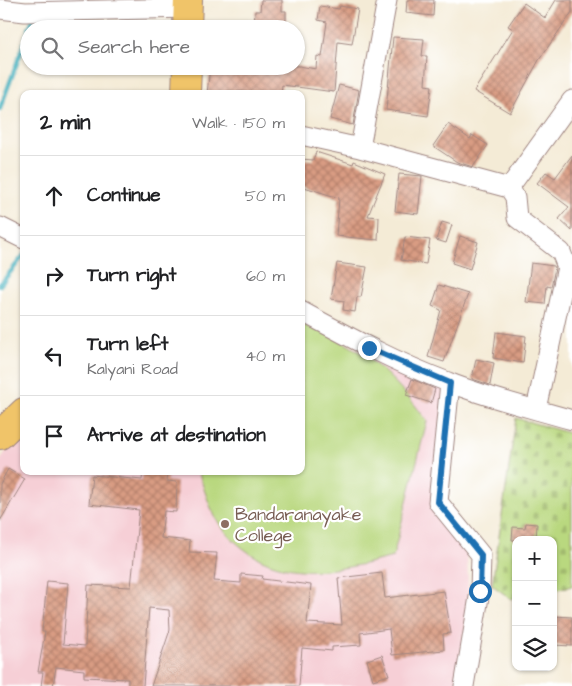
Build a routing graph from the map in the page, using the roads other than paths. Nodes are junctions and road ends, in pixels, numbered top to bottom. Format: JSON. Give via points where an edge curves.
{"nodes":[{"id":1,"x":387,"y":0,"type":"edge"},
{"id":2,"x":24,"y":6,"type":"edge"},
{"id":3,"x":0,"y":9,"type":"edge"},
{"id":4,"x":188,"y":12,"type":"edge"},
{"id":5,"x":187,"y":75,"type":"edge"},
{"id":6,"x":186,"y":90,"type":"edge"},
{"id":7,"x":572,"y":100,"type":"edge"},
{"id":8,"x":305,"y":136,"type":"edge"},
{"id":9,"x":360,"y":148,"type":"junction"},
{"id":10,"x":509,"y":188,"type":"junction"},
{"id":11,"x":0,"y":228,"type":"edge"},
{"id":12,"x":20,"y":237,"type":"edge"},
{"id":13,"x":305,"y":313,"type":"edge"},
{"id":14,"x":450,"y":383,"type":"junction"},
{"id":15,"x":536,"y":409,"type":"junction"},
{"id":16,"x":20,"y":416,"type":"edge"},
{"id":17,"x":572,"y":420,"type":"edge"},
{"id":18,"x":0,"y":436,"type":"edge"},
{"id":19,"x":464,"y":686,"type":"edge"}],
"edges":[{"from":1,"to":9,"type":"street"},
{"from":2,"to":3,"type":"street"},
{"from":2,"to":4,"type":"street"},
{"from":5,"to":6,"type":"highway"},
{"from":7,"to":10,"type":"street"},
{"from":8,"to":9,"type":"street"},
{"from":9,"to":10,"type":"street"},
{"from":10,"to":15,"type":"street","via":[[515,197],[517,218],[561,252],[567,267]]},
{"from":11,"to":12,"type":"street"},
{"from":13,"to":14,"type":"street","via":[[369,348]]},
{"from":14,"to":15,"type":"street"},
{"from":14,"to":19,"type":"street","via":[[438,502],[481,555],[480,591]]},
{"from":15,"to":17,"type":"street"},
{"from":16,"to":18,"type":"highway"}]}
